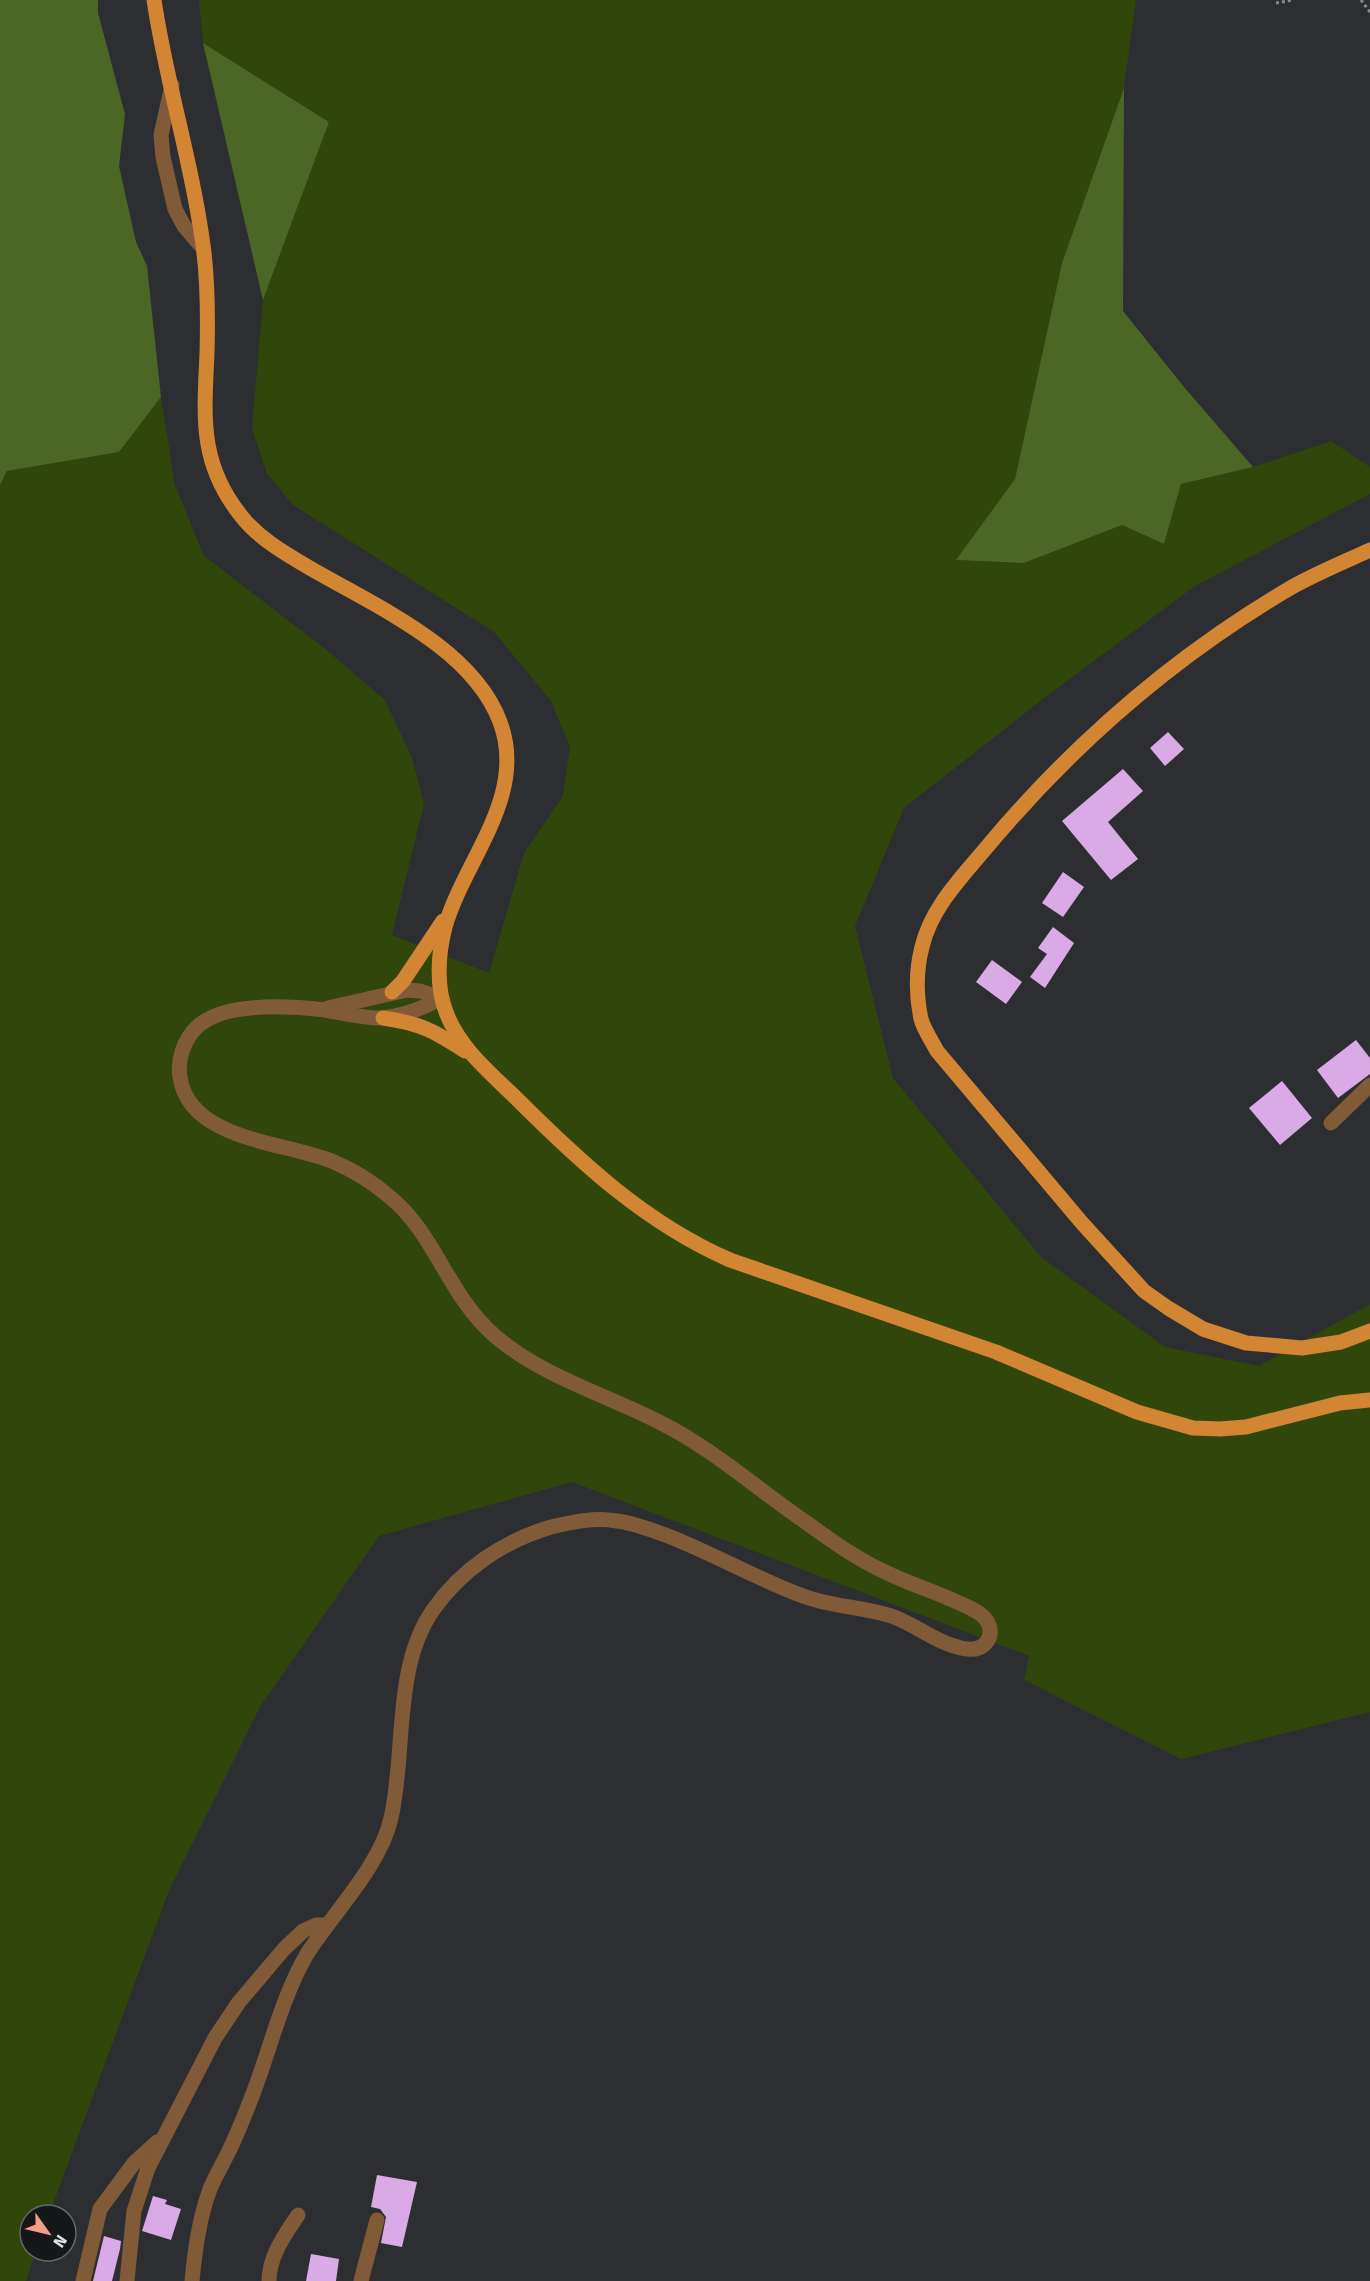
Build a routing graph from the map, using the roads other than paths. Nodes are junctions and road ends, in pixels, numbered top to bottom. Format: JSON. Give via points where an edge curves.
{"nodes":[{"id":1,"x":154,"y":0,"type":"edge"},
{"id":2,"x":172,"y":85,"type":"junction"},
{"id":3,"x":203,"y":248,"type":"junction"},
{"id":4,"x":1370,"y":551,"type":"edge"},
{"id":5,"x":452,"y":909,"type":"junction"},
{"id":6,"x":392,"y":992,"type":"junction"},
{"id":7,"x":441,"y":998,"type":"junction"},
{"id":8,"x":322,"y":1010,"type":"junction"},
{"id":9,"x":383,"y":1018,"type":"junction"},
{"id":10,"x":475,"y":1058,"type":"junction"},
{"id":11,"x":1370,"y":1085,"type":"edge"},
{"id":12,"x":1331,"y":1123,"type":"dead end"},
{"id":13,"x":1370,"y":1331,"type":"edge"},
{"id":14,"x":1370,"y":1400,"type":"edge"},
{"id":15,"x":327,"y":1925,"type":"junction"},
{"id":16,"x":168,"y":2131,"type":"junction"},
{"id":17,"x":298,"y":2215,"type":"dead end"},
{"id":18,"x":377,"y":2220,"type":"dead end"},
{"id":19,"x":83,"y":2281,"type":"edge"},
{"id":20,"x":127,"y":2281,"type":"edge"},
{"id":21,"x":192,"y":2281,"type":"edge"},
{"id":22,"x":269,"y":2281,"type":"edge"},
{"id":23,"x":361,"y":2281,"type":"edge"}],
"edges":[{"from":1,"to":2,"type":"main road"},
{"from":2,"to":3,"type":"main road"},
{"from":2,"to":3,"type":"street","via":[[161,135],[163,157],[175,209]]},
{"from":3,"to":5,"type":"main road","via":[[207,322],[205,431],[214,470],[233,506],[277,548],[399,620],[460,662],[485,691],[501,724],[507,758],[500,800]]},
{"from":4,"to":13,"type":"main road","via":[[1294,586],[1222,631],[1148,686],[1084,741],[949,892],[929,923],[916,982],[922,1020],[937,1051],[1144,1291],[1203,1329],[1246,1343],[1302,1348],[1341,1342]]},
{"from":5,"to":6,"type":"main road"},
{"from":5,"to":7,"type":"main road","via":[[439,965]]},
{"from":6,"to":7,"type":"street","via":[[420,991]]},
{"from":6,"to":8,"type":"street"},
{"from":7,"to":9,"type":"street","via":[[413,1011]]},
{"from":7,"to":10,"type":"main road","via":[[453,1028]]},
{"from":8,"to":9,"type":"street"},
{"from":8,"to":15,"type":"street","via":[[232,1010],[198,1026],[186,1041],[179,1061],[182,1085],[192,1108],[231,1132],[336,1163],[370,1181],[405,1210],[462,1302],[499,1340],[538,1366],[662,1423],[698,1444],[832,1541],[879,1570],[968,1607],[990,1626],[982,1648],[973,1651],[887,1614],[809,1599],[710,1553],[653,1530],[615,1520],[578,1521],[543,1529],[498,1548],[456,1582],[436,1606],[411,1655],[391,1820],[379,1851]]},
{"from":9,"to":10,"type":"main road","via":[[428,1029]]},
{"from":10,"to":14,"type":"main road","via":[[567,1149],[616,1191],[667,1228],[730,1260],[996,1352],[1137,1412],[1193,1428],[1246,1427],[1340,1403]]},
{"from":11,"to":12,"type":"street"},
{"from":15,"to":16,"type":"street","via":[[303,1931],[259,1976],[215,2038]]},
{"from":15,"to":21,"type":"street","via":[[304,1959],[285,2001],[255,2090],[210,2190],[197,2234]]},
{"from":16,"to":19,"type":"street","via":[[134,2163],[100,2210]]},
{"from":16,"to":20,"type":"street","via":[[148,2168],[134,2211]]},
{"from":17,"to":22,"type":"street","via":[[278,2247],[269,2269]]},
{"from":18,"to":23,"type":"street"}]}
